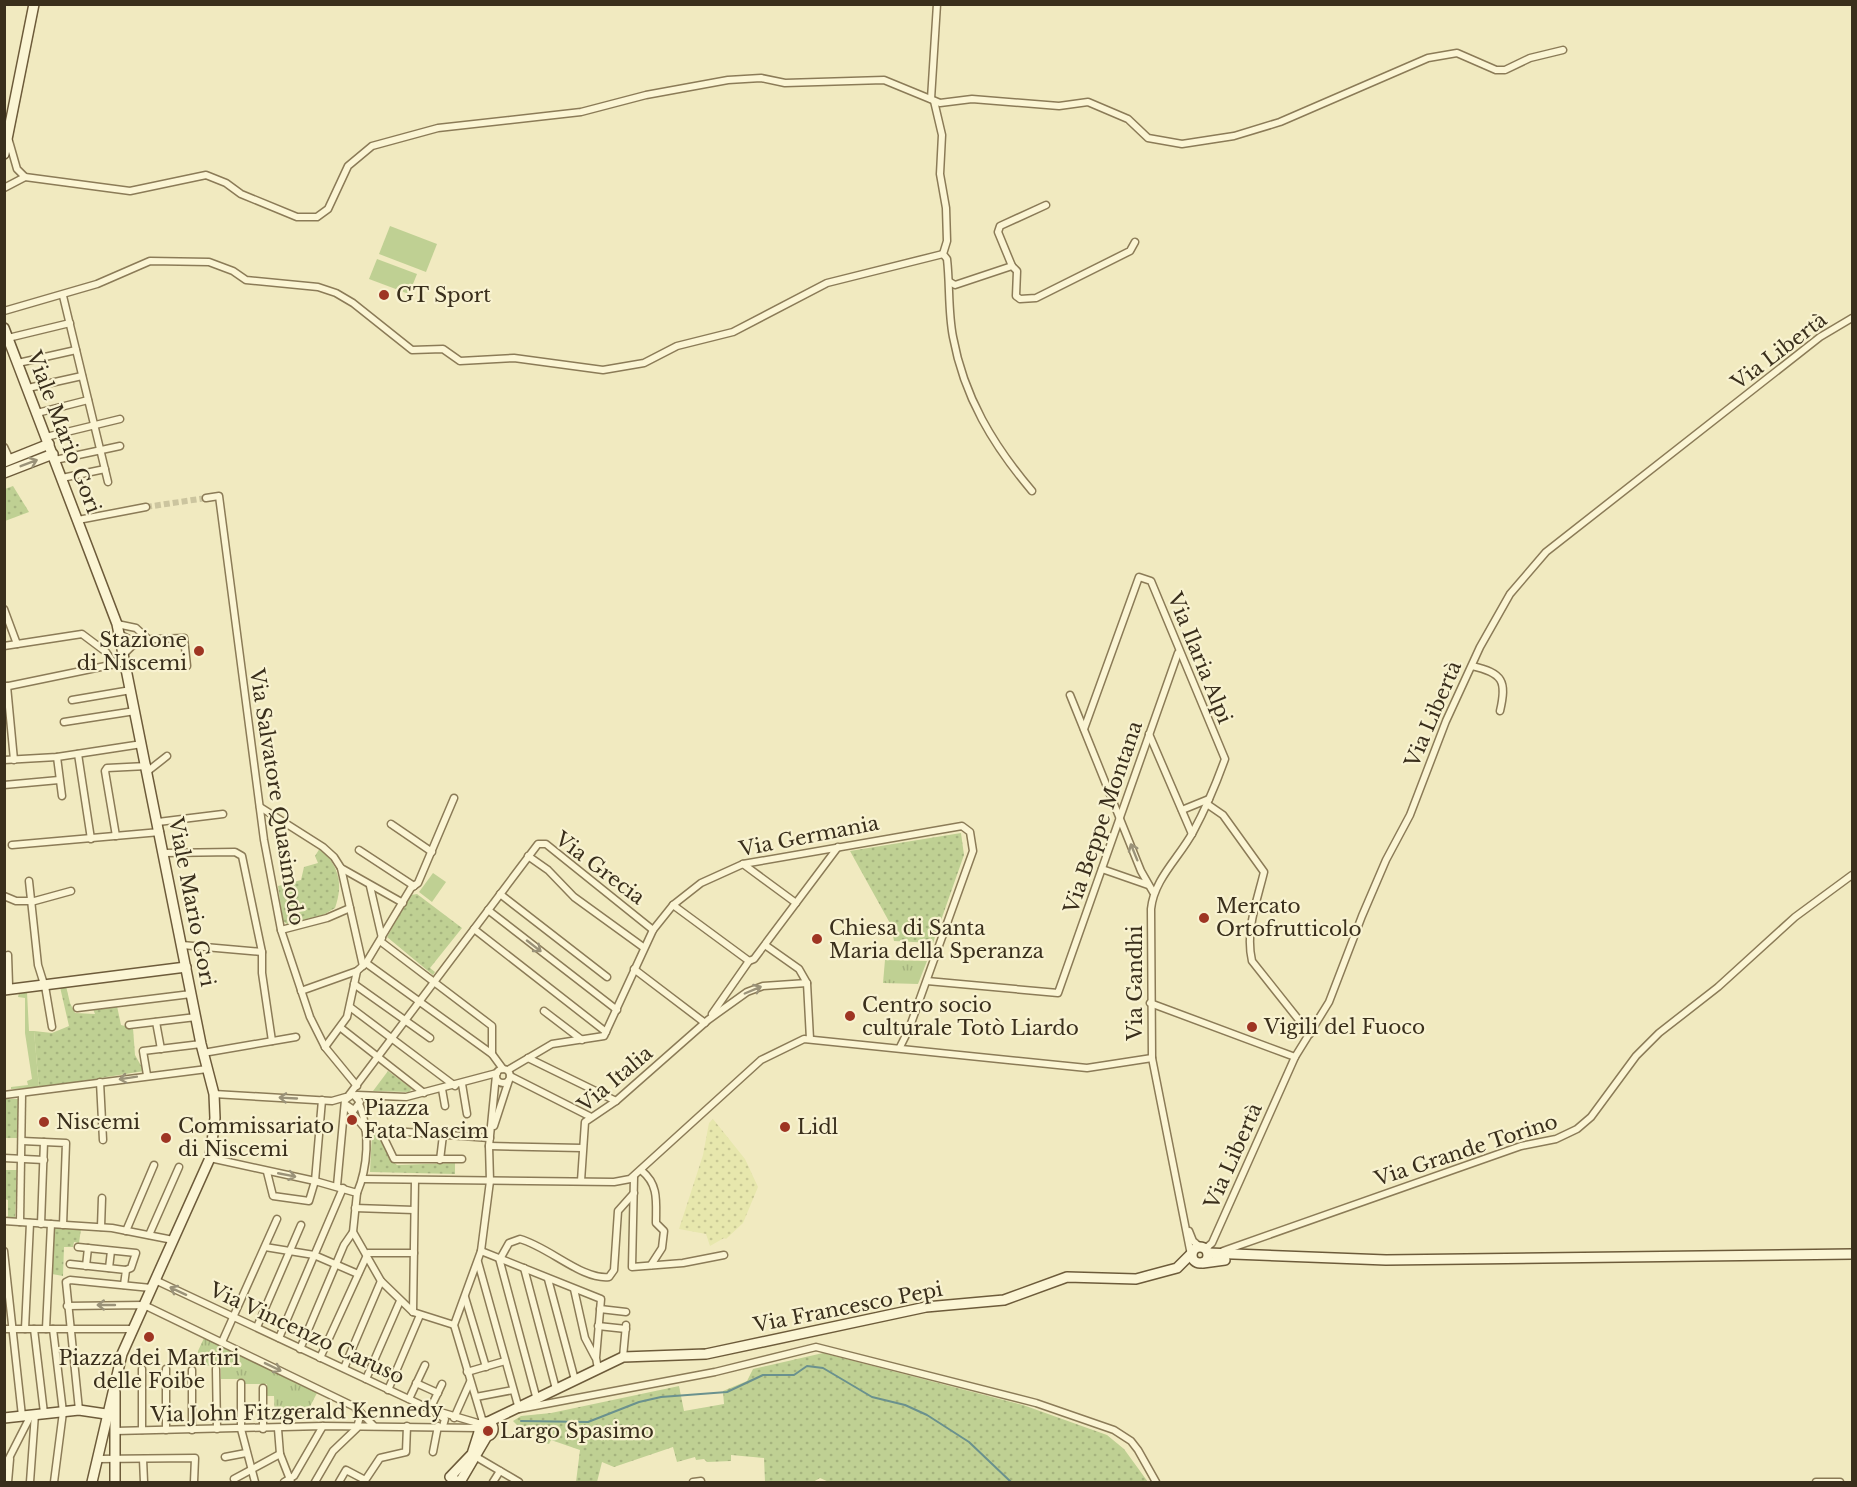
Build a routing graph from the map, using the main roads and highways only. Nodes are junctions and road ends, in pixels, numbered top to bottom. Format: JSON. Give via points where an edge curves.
{"nodes":[{"id":1,"x":34,"y":4,"type":"edge"},
{"id":2,"x":4,"y":154,"type":"edge"},
{"id":3,"x":6,"y":332,"type":"edge"},
{"id":4,"x":48,"y":440,"type":"junction"},
{"id":5,"x":6,"y":455,"type":"edge"},
{"id":6,"x":54,"y":457,"type":"junction"},
{"id":7,"x":4,"y":473,"type":"edge"},
{"id":8,"x":186,"y":967,"type":"junction"},
{"id":9,"x":6,"y":987,"type":"edge"},
{"id":10,"x":1198,"y":1253,"type":"junction"},
{"id":11,"x":1852,"y":1254,"type":"edge"},
{"id":12,"x":1260,"y":1255,"type":"junction"},
{"id":13,"x":1202,"y":1263,"type":"junction"},
{"id":14,"x":1153,"y":1275,"type":"junction"},
{"id":15,"x":115,"y":1378,"type":"junction"},
{"id":16,"x":553,"y":1391,"type":"junction"},
{"id":17,"x":552,"y":1404,"type":"road end"},
{"id":18,"x":106,"y":1414,"type":"junction"},
{"id":19,"x":4,"y":1418,"type":"edge"},
{"id":20,"x":103,"y":1429,"type":"junction"},
{"id":21,"x":115,"y":1431,"type":"junction"},
{"id":22,"x":453,"y":1481,"type":"edge"},
{"id":23,"x":92,"y":1482,"type":"edge"},
{"id":24,"x":115,"y":1482,"type":"edge"}],
"edges":[{"from":1,"to":2,"type":"main road"},
{"from":3,"to":4,"type":"main road","name":"Viale Mario Gori"},
{"from":4,"to":5,"type":"main road"},
{"from":4,"to":6,"type":"main road","name":"Viale Mario Gori"},
{"from":7,"to":6,"type":"main road","one_way":true},
{"from":6,"to":8,"type":"main road","name":"Viale Mario Gori","via":[[120,634]]},
{"from":8,"to":9,"type":"main road"},
{"from":8,"to":15,"type":"main road","name":"Viale Mario Gori","via":[[214,1094],[210,1158]]},
{"from":10,"to":12,"type":"main road"},
{"from":10,"to":13,"type":"main road"},
{"from":10,"to":14,"type":"main road","via":[[1177,1268]]},
{"from":11,"to":12,"type":"main road","via":[[1386,1260]]},
{"from":12,"to":13,"type":"main road"},
{"from":13,"to":14,"type":"main road","via":[[1172,1274]]},
{"from":14,"to":16,"type":"main road","name":"Via Francesco Pepi","via":[[1117,1280],[1067,1277],[1004,1300],[926,1307],[706,1354],[623,1357]]},
{"from":15,"to":18,"type":"main road","name":"Viale Mario Gori"},
{"from":15,"to":21,"type":"main road"},
{"from":16,"to":17,"type":"main road"},
{"from":16,"to":22,"type":"main road","name":"Via Francesco Pepi","via":[[484,1427],[478,1457]]},
{"from":18,"to":19,"type":"main road","via":[[79,1410]]},
{"from":18,"to":20,"type":"main road","name":"Viale Mario Gori"},
{"from":20,"to":21,"type":"main road"},
{"from":20,"to":23,"type":"main road","name":"Viale Mario Gori"},
{"from":21,"to":24,"type":"main road"}]}
